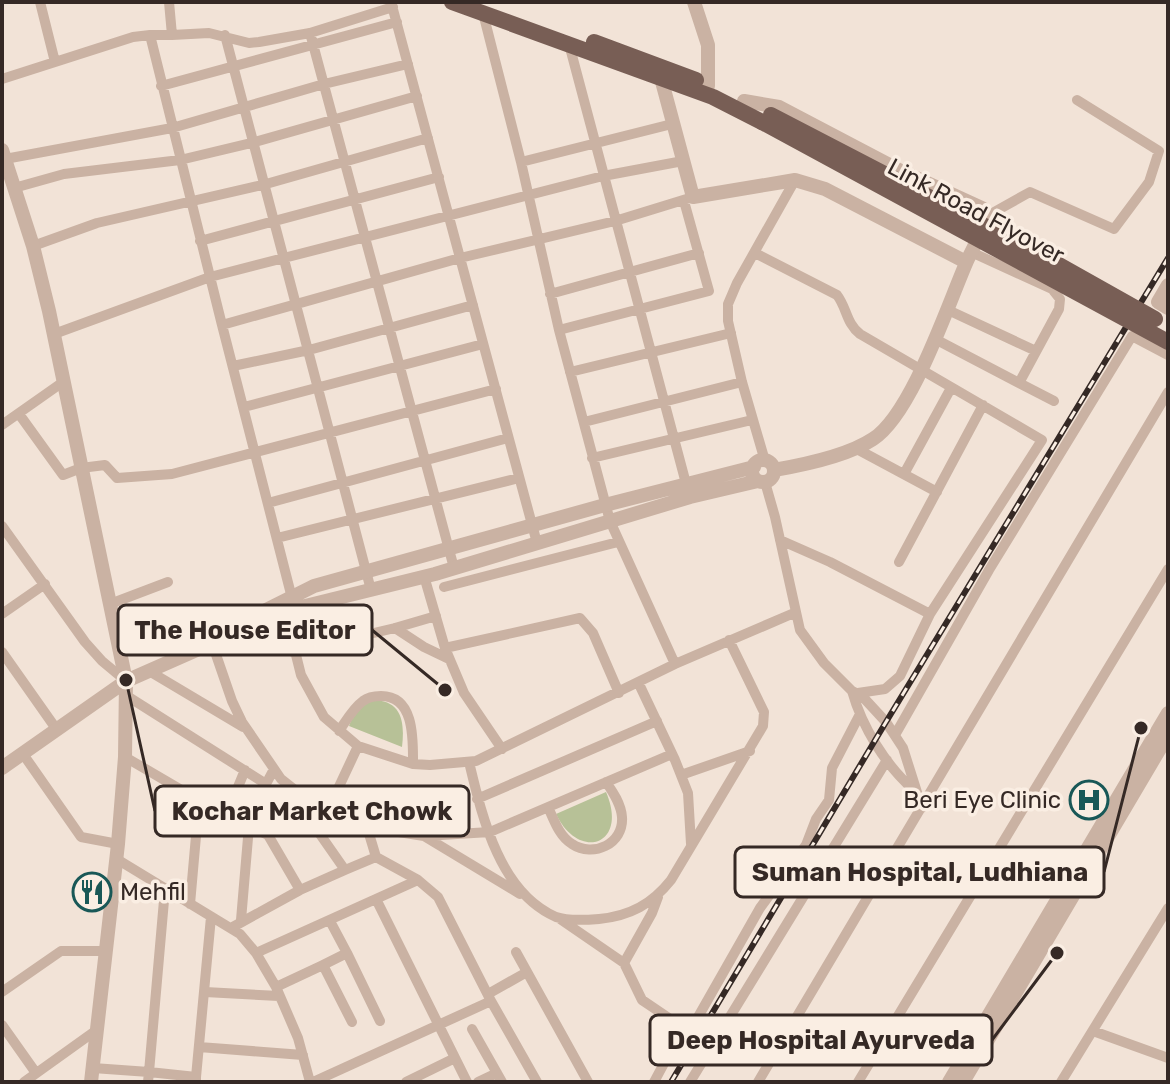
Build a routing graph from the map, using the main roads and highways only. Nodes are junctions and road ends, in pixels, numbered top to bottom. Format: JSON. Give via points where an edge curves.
{"nodes":[{"id":1,"x":452,"y":2,"type":"edge"},
{"id":2,"x":482,"y":8,"type":"edge"},
{"id":3,"x":764,"y":117,"type":"junction"},
{"id":4,"x":1168,"y":326,"type":"edge"},
{"id":5,"x":1168,"y":342,"type":"edge"}],
"edges":[{"from":1,"to":2,"type":"main road"},
{"from":2,"to":3,"type":"main road"},
{"from":2,"to":3,"type":"main road","via":[[670,69],[744,101]]},
{"from":3,"to":4,"type":"main road","name":"Link Road Flyover","bridge":true,"via":[[1050,260]]},
{"from":3,"to":5,"type":"main road","name":"Link Road Flyover","bridge":true}]}
